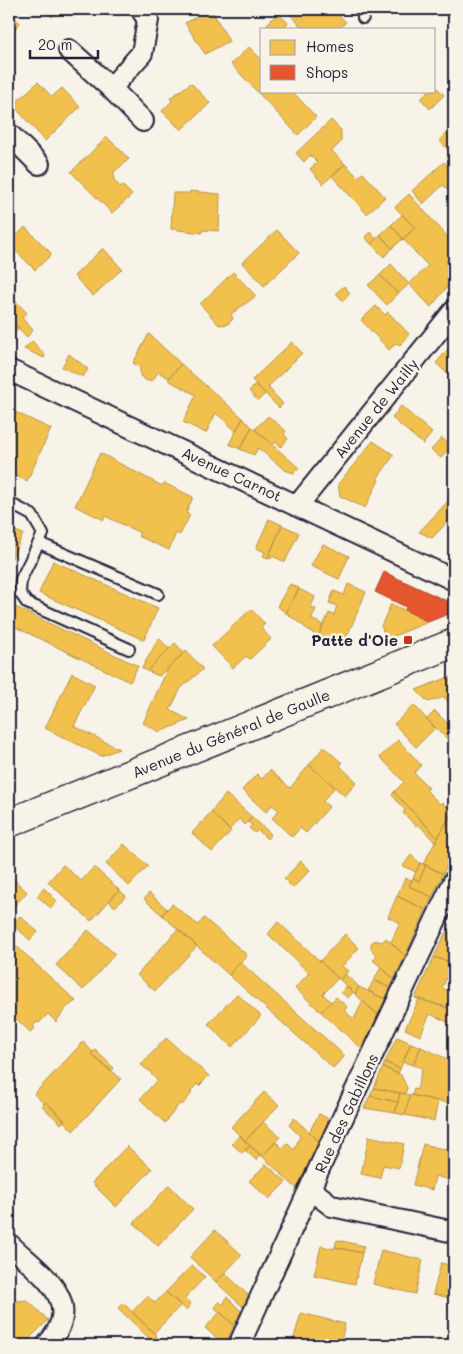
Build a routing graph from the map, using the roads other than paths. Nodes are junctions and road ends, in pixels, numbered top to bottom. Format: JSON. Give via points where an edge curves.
{"nodes":[{"id":1,"x":140,"y":9,"type":"edge"},
{"id":2,"x":69,"y":50,"type":"dead end"},
{"id":3,"x":111,"y":88,"type":"junction"},
{"id":4,"x":143,"y":121,"type":"dead end"},
{"id":5,"x":9,"y":134,"type":"edge"},
{"id":6,"x":39,"y":164,"type":"dead end"},
{"id":7,"x":454,"y":312,"type":"edge"},
{"id":8,"x":9,"y":370,"type":"edge"},
{"id":9,"x":9,"y":503,"type":"edge"},
{"id":10,"x":298,"y":504,"type":"junction"},
{"id":11,"x":39,"y":543,"type":"junction"},
{"id":12,"x":454,"y":580,"type":"edge"},
{"id":13,"x":158,"y":594,"type":"dead end"},
{"id":14,"x":454,"y":643,"type":"edge"},
{"id":15,"x":130,"y":649,"type":"dead end"},
{"id":16,"x":9,"y":823,"type":"edge"},
{"id":17,"x":454,"y":881,"type":"edge"},
{"id":18,"x":310,"y":1189,"type":"junction"},
{"id":19,"x":454,"y":1232,"type":"edge"},
{"id":20,"x":9,"y":1244,"type":"edge"},
{"id":21,"x":47,"y":1345,"type":"edge"},
{"id":22,"x":240,"y":1345,"type":"edge"}],
"edges":[{"from":1,"to":3,"type":"street","via":[[148,20],[142,53]]},
{"from":2,"to":3,"type":"street"},
{"from":3,"to":4,"type":"street"},
{"from":5,"to":6,"type":"street"},
{"from":7,"to":10,"type":"street","name":"Avenue de Wailly"},
{"from":8,"to":10,"type":"street","name":"Avenue Carnot"},
{"from":9,"to":11,"type":"lane","via":[[32,515],[43,534]]},
{"from":10,"to":12,"type":"street","name":"Avenue Carnot"},
{"from":11,"to":13,"type":"lane"},
{"from":11,"to":15,"type":"lane","via":[[21,579],[20,593],[27,603]]},
{"from":14,"to":16,"type":"main road","name":"Avenue du Général de Gaulle"},
{"from":17,"to":18,"type":"street","name":"Rue des Gabillons"},
{"from":18,"to":19,"type":"street","via":[[332,1206]]},
{"from":18,"to":22,"type":"street","name":"Rue des Gabillons"},
{"from":20,"to":21,"type":"street","via":[[58,1291],[64,1313],[59,1332]]}]}
